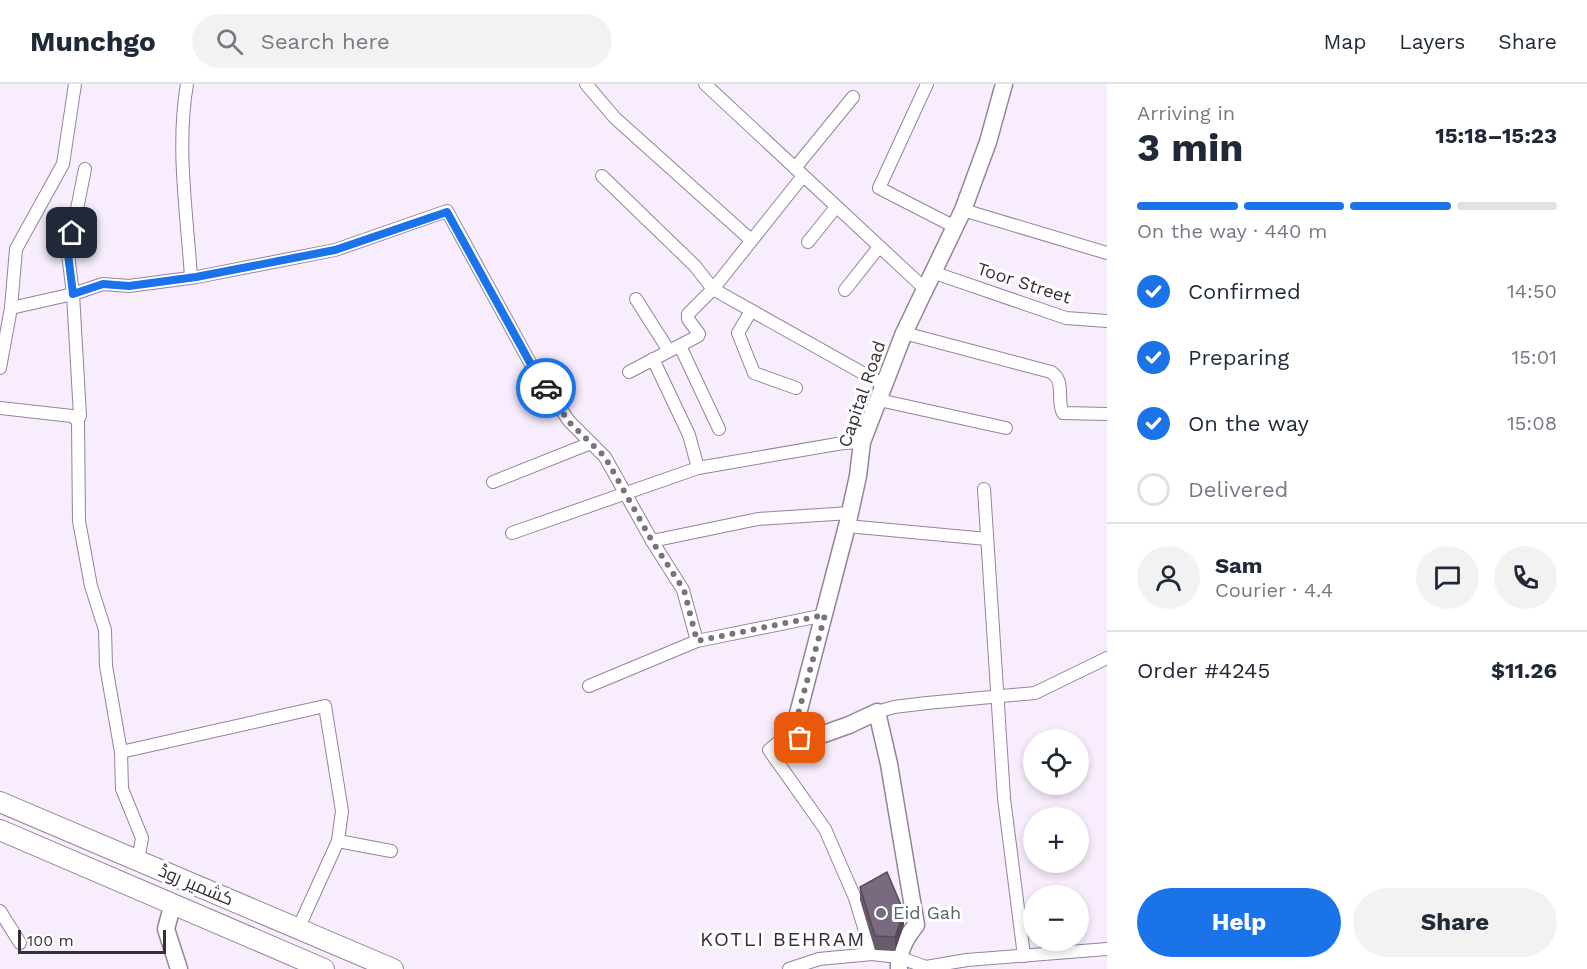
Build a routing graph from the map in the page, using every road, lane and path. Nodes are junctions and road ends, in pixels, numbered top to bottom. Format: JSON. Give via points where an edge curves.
{"nodes":[{"id":1,"x":75,"y":84,"type":"edge"},
{"id":2,"x":187,"y":84,"type":"edge"},
{"id":3,"x":586,"y":84,"type":"edge"},
{"id":4,"x":705,"y":84,"type":"edge"},
{"id":5,"x":927,"y":84,"type":"edge"},
{"id":6,"x":1004,"y":84,"type":"edge"},
{"id":7,"x":853,"y":98,"type":"dead end"},
{"id":8,"x":85,"y":168,"type":"dead end"},
{"id":9,"x":799,"y":172,"type":"junction"},
{"id":10,"x":602,"y":176,"type":"dead end"},
{"id":11,"x":836,"y":207,"type":"junction"},
{"id":12,"x":963,"y":210,"type":"junction"},
{"id":13,"x":955,"y":226,"type":"junction"},
{"id":14,"x":751,"y":240,"type":"junction"},
{"id":15,"x":808,"y":242,"type":"dead end"},
{"id":16,"x":879,"y":246,"type":"junction"},
{"id":17,"x":1107,"y":253,"type":"edge"},
{"id":18,"x":932,"y":272,"type":"junction"},
{"id":19,"x":191,"y":277,"type":"junction"},
{"id":20,"x":924,"y":288,"type":"junction"},
{"id":21,"x":713,"y":289,"type":"junction"},
{"id":22,"x":845,"y":290,"type":"dead end"},
{"id":23,"x":73,"y":294,"type":"junction"},
{"id":24,"x":636,"y":299,"type":"dead end"},
{"id":25,"x":11,"y":308,"type":"junction"},
{"id":26,"x":751,"y":311,"type":"junction"},
{"id":27,"x":1107,"y":321,"type":"edge"},
{"id":28,"x":904,"y":333,"type":"junction"},
{"id":29,"x":675,"y":348,"type":"junction"},
{"id":30,"x":653,"y":359,"type":"junction"},
{"id":31,"x":0,"y":368,"type":"edge"},
{"id":32,"x":629,"y":372,"type":"dead end"},
{"id":33,"x":796,"y":388,"type":"dead end"},
{"id":34,"x":882,"y":393,"type":"junction"},
{"id":35,"x":0,"y":408,"type":"edge"},
{"id":36,"x":1107,"y":414,"type":"edge"},
{"id":37,"x":80,"y":416,"type":"dead end"},
{"id":38,"x":1006,"y":428,"type":"dead end"},
{"id":39,"x":719,"y":429,"type":"dead end"},
{"id":40,"x":862,"y":442,"type":"junction"},
{"id":41,"x":591,"y":443,"type":"junction"},
{"id":42,"x":698,"y":468,"type":"junction"},
{"id":43,"x":493,"y":482,"type":"dead end"},
{"id":44,"x":984,"y":489,"type":"dead end"},
{"id":45,"x":625,"y":494,"type":"junction"},
{"id":46,"x":849,"y":520,"type":"junction"},
{"id":47,"x":512,"y":533,"type":"dead end"},
{"id":48,"x":987,"y":539,"type":"junction"},
{"id":49,"x":652,"y":541,"type":"junction"},
{"id":50,"x":825,"y":615,"type":"junction"},
{"id":51,"x":697,"y":641,"type":"junction"},
{"id":52,"x":1107,"y":658,"type":"edge"},
{"id":53,"x":589,"y":686,"type":"dead end"},
{"id":54,"x":998,"y":697,"type":"junction"},
{"id":55,"x":877,"y":712,"type":"junction"},
{"id":56,"x":794,"y":729,"type":"junction"},
{"id":57,"x":121,"y":752,"type":"junction"},
{"id":58,"x":0,"y":802,"type":"edge"},
{"id":59,"x":1,"y":834,"type":"edge"},
{"id":60,"x":338,"y":841,"type":"junction"},
{"id":61,"x":391,"y":851,"type":"dead end"},
{"id":62,"x":138,"y":861,"type":"junction"},
{"id":63,"x":173,"y":903,"type":"junction"},
{"id":64,"x":0,"y":911,"type":"edge"},
{"id":65,"x":298,"y":929,"type":"junction"},
{"id":66,"x":20,"y":942,"type":"dead end"},
{"id":67,"x":1107,"y":949,"type":"edge"},
{"id":68,"x":872,"y":954,"type":"junction"},
{"id":69,"x":1024,"y":956,"type":"junction"},
{"id":70,"x":899,"y":963,"type":"edge"},
{"id":71,"x":968,"y":965,"type":"edge"},
{"id":72,"x":385,"y":967,"type":"edge"},
{"id":73,"x":179,"y":969,"type":"edge"},
{"id":74,"x":324,"y":969,"type":"edge"},
{"id":75,"x":789,"y":969,"type":"edge"}],
"edges":[{"from":1,"to":25,"type":"street","via":[[63,164],[16,249]]},
{"from":2,"to":19,"type":"street","via":[[182,112]]},
{"from":3,"to":14,"type":"street","via":[[615,118]]},
{"from":4,"to":9,"type":"street"},
{"from":5,"to":13,"type":"street","via":[[879,188]]},
{"from":6,"to":12,"type":"street","name":"Capital Road"},
{"from":7,"to":9,"type":"street"},
{"from":8,"to":23,"type":"street","via":[[68,254]]},
{"from":9,"to":11,"type":"street"},
{"from":9,"to":14,"type":"street"},
{"from":10,"to":21,"type":"street","via":[[695,266]]},
{"from":11,"to":15,"type":"street"},
{"from":11,"to":16,"type":"street"},
{"from":12,"to":13,"type":"street","name":"Capital Road"},
{"from":12,"to":17,"type":"street"},
{"from":13,"to":18,"type":"street","name":"Capital Road"},
{"from":14,"to":21,"type":"street"},
{"from":16,"to":20,"type":"street"},
{"from":16,"to":22,"type":"street"},
{"from":18,"to":20,"type":"street","name":"Capital Road"},
{"from":18,"to":27,"type":"street","name":"Toor Street","via":[[1065,318]]},
{"from":19,"to":23,"type":"street","via":[[129,286],[103,284]]},
{"from":19,"to":41,"type":"street","via":[[335,250],[447,212],[533,368],[569,422]]},
{"from":20,"to":28,"type":"street","name":"Capital Road"},
{"from":21,"to":26,"type":"street"},
{"from":21,"to":29,"type":"street","via":[[688,314],[698,336]]},
{"from":23,"to":25,"type":"street"},
{"from":23,"to":37,"type":"street"},
{"from":24,"to":29,"type":"street"},
{"from":25,"to":31,"type":"street"},
{"from":26,"to":33,"type":"street","via":[[738,333],[754,373]]},
{"from":26,"to":34,"type":"street"},
{"from":28,"to":34,"type":"street","name":"Capital Road"},
{"from":28,"to":36,"type":"street","via":[[1051,372],[1059,381],[1063,413]]},
{"from":29,"to":30,"type":"street"},
{"from":29,"to":39,"type":"street"},
{"from":30,"to":32,"type":"street"},
{"from":30,"to":42,"type":"street","via":[[689,435]]},
{"from":34,"to":38,"type":"street"},
{"from":34,"to":40,"type":"street","name":"Capital Road"},
{"from":35,"to":57,"type":"street","via":[[72,416],[78,421],[79,521],[91,586],[105,630],[106,666]]},
{"from":40,"to":42,"type":"street"},
{"from":40,"to":46,"type":"street","name":"Capital Road"},
{"from":41,"to":43,"type":"street"},
{"from":41,"to":45,"type":"street","via":[[605,457]]},
{"from":42,"to":45,"type":"street"},
{"from":44,"to":48,"type":"street"},
{"from":45,"to":47,"type":"street"},
{"from":45,"to":49,"type":"street"},
{"from":46,"to":48,"type":"street"},
{"from":46,"to":49,"type":"street","via":[[758,519]]},
{"from":46,"to":50,"type":"street","name":"Capital Road"},
{"from":48,"to":54,"type":"street"},
{"from":49,"to":51,"type":"street","via":[[684,590]]},
{"from":50,"to":51,"type":"street"},
{"from":50,"to":56,"type":"street","name":"Capital Road"},
{"from":51,"to":53,"type":"street"},
{"from":52,"to":54,"type":"street","via":[[1035,693]]},
{"from":54,"to":55,"type":"street"},
{"from":54,"to":69,"type":"street","via":[[1004,798]]},
{"from":55,"to":56,"type":"street","via":[[807,740]]},
{"from":55,"to":70,"type":"street","via":[[916,925],[906,938]]},
{"from":56,"to":68,"type":"street","via":[[769,750],[825,829],[855,898]]},
{"from":57,"to":60,"type":"street","via":[[325,706],[342,811]]},
{"from":57,"to":62,"type":"street","via":[[122,789],[142,838]]},
{"from":58,"to":62,"type":"main road","name":"کشمیر روڈ"},
{"from":59,"to":63,"type":"main road","name":"کشمیر روڈ"},
{"from":60,"to":61,"type":"street"},
{"from":60,"to":65,"type":"street"},
{"from":62,"to":65,"type":"main road","name":"کشمیر روڈ"},
{"from":63,"to":73,"type":"street","via":[[166,929]]},
{"from":63,"to":74,"type":"main road","name":"کشمیر روڈ"},
{"from":64,"to":66,"type":"street"},
{"from":65,"to":72,"type":"main road","name":"کشمیر روڈ"},
{"from":67,"to":69,"type":"street"},
{"from":68,"to":70,"type":"street"},
{"from":68,"to":75,"type":"street","via":[[819,959]]},
{"from":69,"to":71,"type":"street"},
{"from":70,"to":71,"type":"street","via":[[926,967]]}]}
